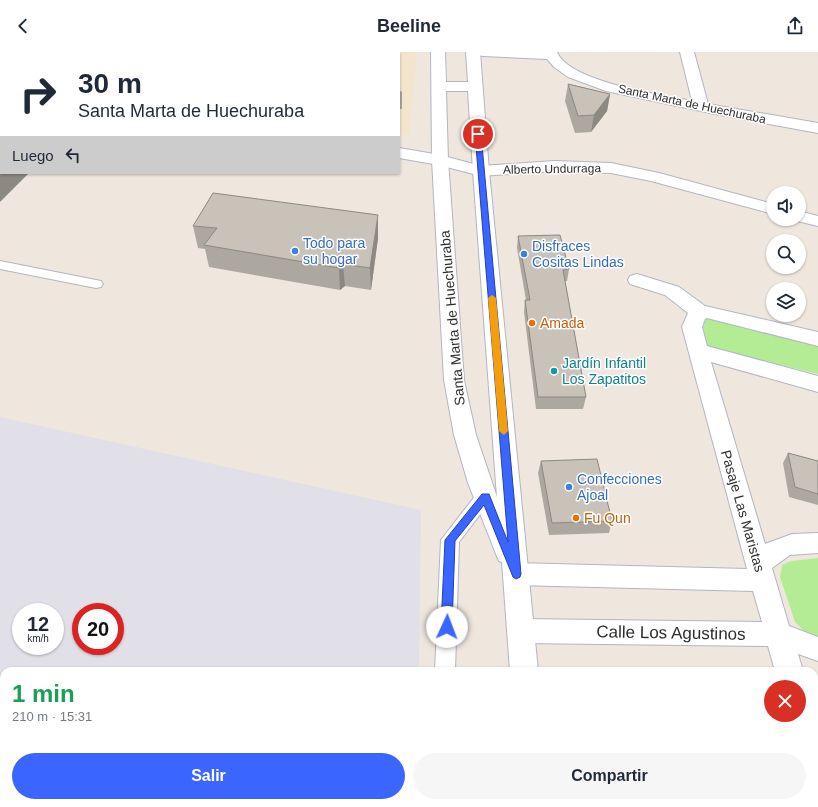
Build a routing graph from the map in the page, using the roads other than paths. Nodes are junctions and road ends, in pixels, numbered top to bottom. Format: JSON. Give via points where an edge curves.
{"nodes":[{"id":1,"x":438,"y":52,"type":"edge"},
{"id":2,"x":473,"y":52,"type":"edge"},
{"id":3,"x":483,"y":52,"type":"edge"},
{"id":4,"x":687,"y":52,"type":"edge"},
{"id":5,"x":550,"y":53,"type":"edge"},
{"id":6,"x":438,"y":86,"type":"junction"},
{"id":7,"x":475,"y":86,"type":"junction"},
{"id":8,"x":701,"y":107,"type":"junction"},
{"id":9,"x":818,"y":128,"type":"edge"},
{"id":10,"x":400,"y":153,"type":"edge"},
{"id":11,"x":440,"y":160,"type":"junction"},
{"id":12,"x":481,"y":171,"type":"junction"},
{"id":13,"x":766,"y":207,"type":"edge"},
{"id":14,"x":806,"y":218,"type":"edge"},
{"id":15,"x":818,"y":221,"type":"edge"},
{"id":16,"x":0,"y":265,"type":"edge"},
{"id":17,"x":638,"y":280,"type":"dead end"},
{"id":18,"x":96,"y":284,"type":"dead end"},
{"id":19,"x":700,"y":312,"type":"junction"},
{"id":20,"x":818,"y":339,"type":"edge"},
{"id":21,"x":698,"y":351,"type":"junction"},
{"id":22,"x":818,"y":384,"type":"edge"},
{"id":23,"x":485,"y":496,"type":"junction"},
{"id":24,"x":818,"y":543,"type":"edge"},
{"id":25,"x":760,"y":573,"type":"junction"},
{"id":26,"x":516,"y":574,"type":"junction"},
{"id":27,"x":521,"y":631,"type":"junction"},
{"id":28,"x":778,"y":634,"type":"junction"},
{"id":29,"x":818,"y":649,"type":"edge"},
{"id":30,"x":445,"y":667,"type":"edge"},
{"id":31,"x":524,"y":667,"type":"edge"},
{"id":32,"x":788,"y":667,"type":"edge"}],
"edges":[{"from":1,"to":6,"type":"street","name":"Santa Marta de Huechuraba"},
{"from":2,"to":7,"type":"street","name":"Santa Marta de Huechuraba"},
{"from":3,"to":5,"type":"street","name":"Santa Marta de Huechuraba"},
{"from":4,"to":8,"type":"street"},
{"from":5,"to":8,"type":"street","name":"Santa Marta de Huechuraba","via":[[569,72],[594,83]]},
{"from":6,"to":7,"type":"street"},
{"from":6,"to":11,"type":"street","name":"Santa Marta de Huechuraba"},
{"from":7,"to":12,"type":"street","name":"Santa Marta de Huechuraba"},
{"from":8,"to":9,"type":"street","name":"Santa Marta de Huechuraba"},
{"from":10,"to":11,"type":"street","name":"Alberto Undurraga"},
{"from":11,"to":12,"type":"street","name":"Alberto Undurraga"},
{"from":11,"to":23,"type":"street","name":"Santa Marta de Huechuraba","via":[[454,380],[465,435]]},
{"from":12,"to":13,"type":"street","name":"Alberto Undurraga","via":[[554,166],[611,168],[653,176]]},
{"from":12,"to":26,"type":"street","name":"Santa Marta de Huechuraba"},
{"from":14,"to":15,"type":"street"},
{"from":16,"to":18,"type":"lane"},
{"from":17,"to":19,"type":"street","via":[[672,291]]},
{"from":19,"to":20,"type":"street","via":[[714,313]]},
{"from":19,"to":21,"type":"street","name":"Pasaje Las Maristas","via":[[694,317],[692,327]]},
{"from":21,"to":22,"type":"street"},
{"from":21,"to":25,"type":"street","name":"Pasaje Las Maristas"},
{"from":23,"to":26,"type":"street","name":"Santa Marta de Huechuraba"},
{"from":23,"to":30,"type":"lane","via":[[450,540]]},
{"from":24,"to":25,"type":"street","via":[[789,544],[776,549],[766,558]]},
{"from":25,"to":26,"type":"street"},
{"from":25,"to":28,"type":"street","name":"Pasaje Las Maristas"},
{"from":26,"to":27,"type":"street","name":"Santa Marta de Huechuraba"},
{"from":27,"to":28,"type":"street","name":"Calle Los Agustinos"},
{"from":27,"to":31,"type":"street","name":"Santa Marta de Huechuraba"},
{"from":28,"to":29,"type":"street","name":"Calle Los Agustinos"},
{"from":28,"to":32,"type":"street","name":"Pasaje Las Maristas"}]}
